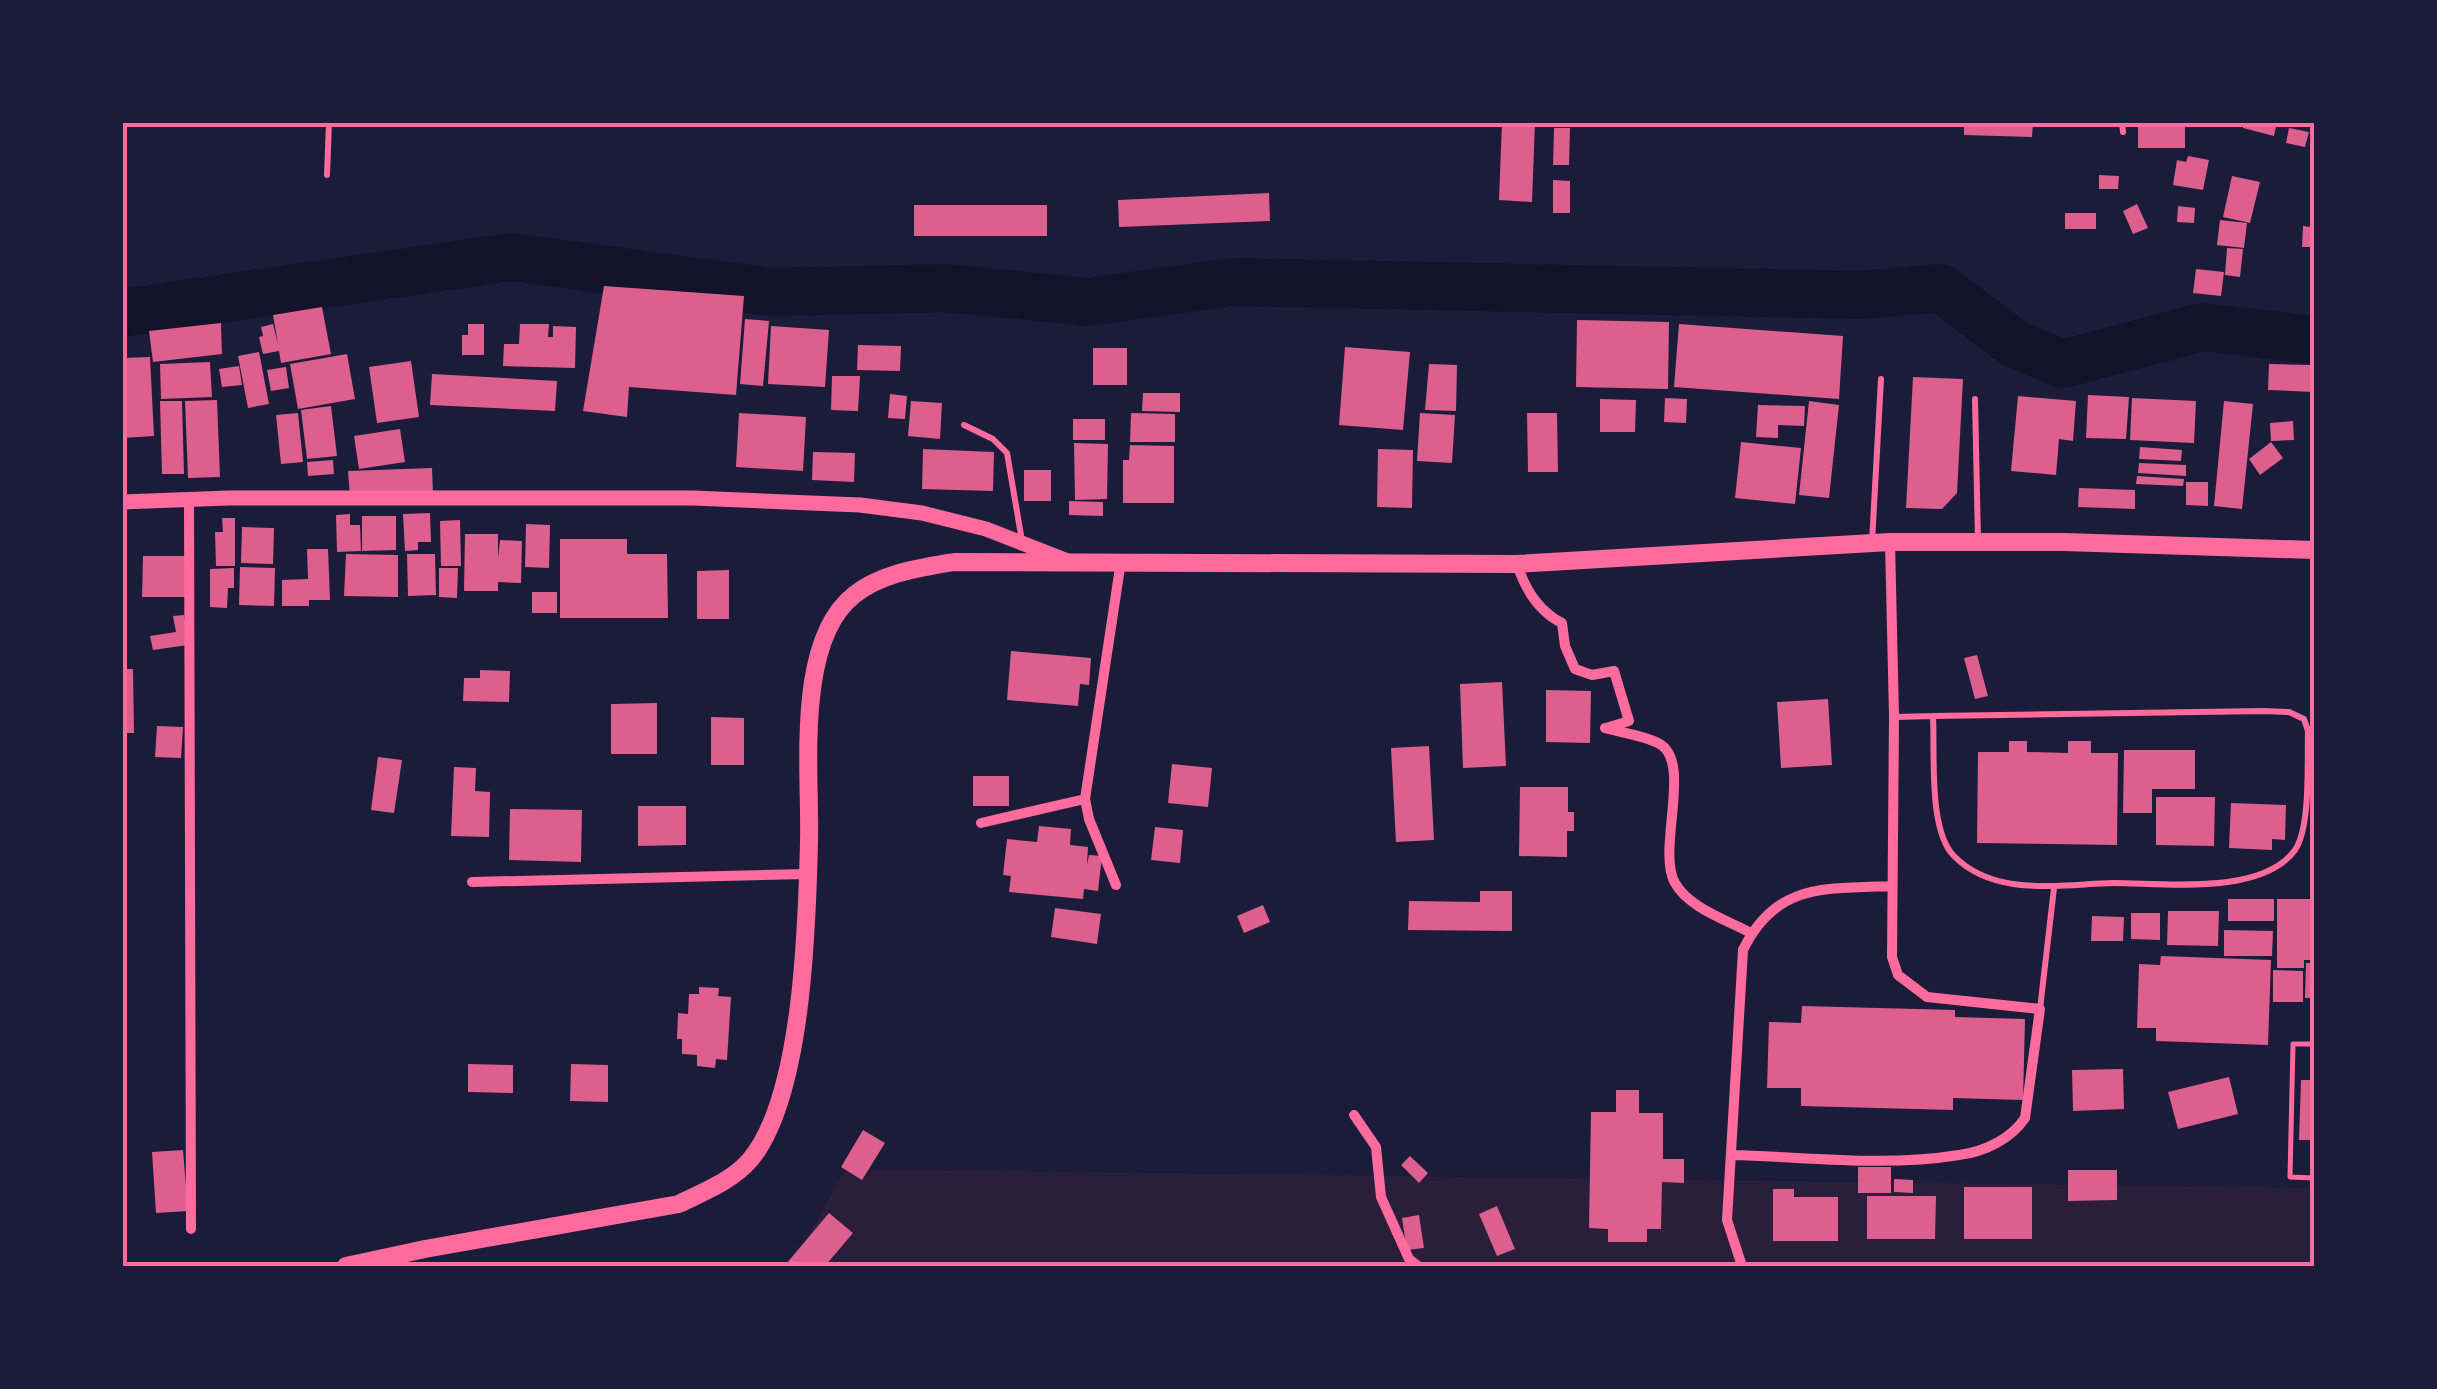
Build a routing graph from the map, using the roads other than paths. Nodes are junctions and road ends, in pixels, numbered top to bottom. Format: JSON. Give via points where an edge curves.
{"nodes":[{"id":1,"x":328,"y":122,"type":"edge"},
{"id":2,"x":327,"y":175,"type":"dead end"},
{"id":3,"x":1882,"y":379,"type":"dead end"},
{"id":4,"x":1975,"y":399,"type":"dead end"},
{"id":5,"x":964,"y":425,"type":"dead end"},
{"id":6,"x":190,"y":500,"type":"junction"},
{"id":7,"x":122,"y":502,"type":"edge"},
{"id":8,"x":1881,"y":542,"type":"junction"},
{"id":9,"x":1978,"y":542,"type":"junction"},
{"id":10,"x":1022,"y":543,"type":"junction"},
{"id":11,"x":2314,"y":550,"type":"edge"},
{"id":12,"x":1066,"y":560,"type":"junction"},
{"id":13,"x":1121,"y":560,"type":"junction"},
{"id":14,"x":1516,"y":564,"type":"junction"},
{"id":15,"x":1933,"y":716,"type":"junction"},
{"id":16,"x":1894,"y":717,"type":"junction"},
{"id":17,"x":1086,"y":799,"type":"junction"},
{"id":18,"x":981,"y":822,"type":"dead end"},
{"id":19,"x":808,"y":874,"type":"junction"},
{"id":20,"x":472,"y":882,"type":"dead end"},
{"id":21,"x":1116,"y":885,"type":"dead end"},
{"id":22,"x":1892,"y":886,"type":"junction"},
{"id":23,"x":2054,"y":888,"type":"junction"},
{"id":24,"x":1751,"y":933,"type":"junction"},
{"id":25,"x":2040,"y":1009,"type":"junction"},
{"id":26,"x":1354,"y":1115,"type":"dead end"},
{"id":27,"x":1732,"y":1155,"type":"junction"},
{"id":28,"x":190,"y":1228,"type":"dead end"},
{"id":29,"x":346,"y":1266,"type":"edge"},
{"id":30,"x":1418,"y":1266,"type":"edge"},
{"id":31,"x":1742,"y":1266,"type":"edge"}],
"edges":[{"from":1,"to":2,"type":"lane"},
{"from":3,"to":8,"type":"lane"},
{"from":4,"to":9,"type":"lane"},
{"from":5,"to":10,"type":"lane","via":[[1007,453]]},
{"from":6,"to":7,"type":"street"},
{"from":6,"to":10,"type":"street","via":[[694,498],[842,504],[922,513]]},
{"from":6,"to":28,"type":"street"},
{"from":8,"to":9,"type":"main road"},
{"from":8,"to":14,"type":"main road"},
{"from":8,"to":16,"type":"street"},
{"from":9,"to":11,"type":"main road"},
{"from":10,"to":12,"type":"street"},
{"from":12,"to":13,"type":"main road"},
{"from":12,"to":19,"type":"main road","via":[[954,562],[876,581],[850,597],[830,628],[810,689]]},
{"from":13,"to":14,"type":"main road"},
{"from":13,"to":17,"type":"street"},
{"from":14,"to":24,"type":"street","via":[[1544,614],[1562,622],[1575,668],[1614,671],[1629,721],[1605,728],[1660,743],[1669,752],[1673,881],[1687,899]]},
{"from":15,"to":16,"type":"lane"},
{"from":15,"to":23,"type":"lane","via":[[1937,820],[1951,854],[1977,874]]},
{"from":15,"to":23,"type":"lane","via":[[2264,710],[2304,719],[2302,836],[2276,866],[2226,883]]},
{"from":16,"to":22,"type":"street"},
{"from":17,"to":18,"type":"street"},
{"from":17,"to":21,"type":"street"},
{"from":19,"to":20,"type":"street"},
{"from":19,"to":29,"type":"main road","via":[[798,1024],[769,1132],[748,1162],[679,1204]]},
{"from":22,"to":24,"type":"street","via":[[1813,890],[1777,906]]},
{"from":22,"to":25,"type":"street","via":[[1892,957],[1912,987],[1927,997]]},
{"from":23,"to":25,"type":"lane"},
{"from":24,"to":27,"type":"street","via":[[1743,950]]},
{"from":25,"to":27,"type":"street","via":[[2025,1118],[1989,1146],[1960,1155],[1870,1160]]},
{"from":26,"to":30,"type":"street","via":[[1376,1148],[1381,1197],[1408,1259]]},
{"from":27,"to":31,"type":"street","via":[[1727,1220]]}]}
